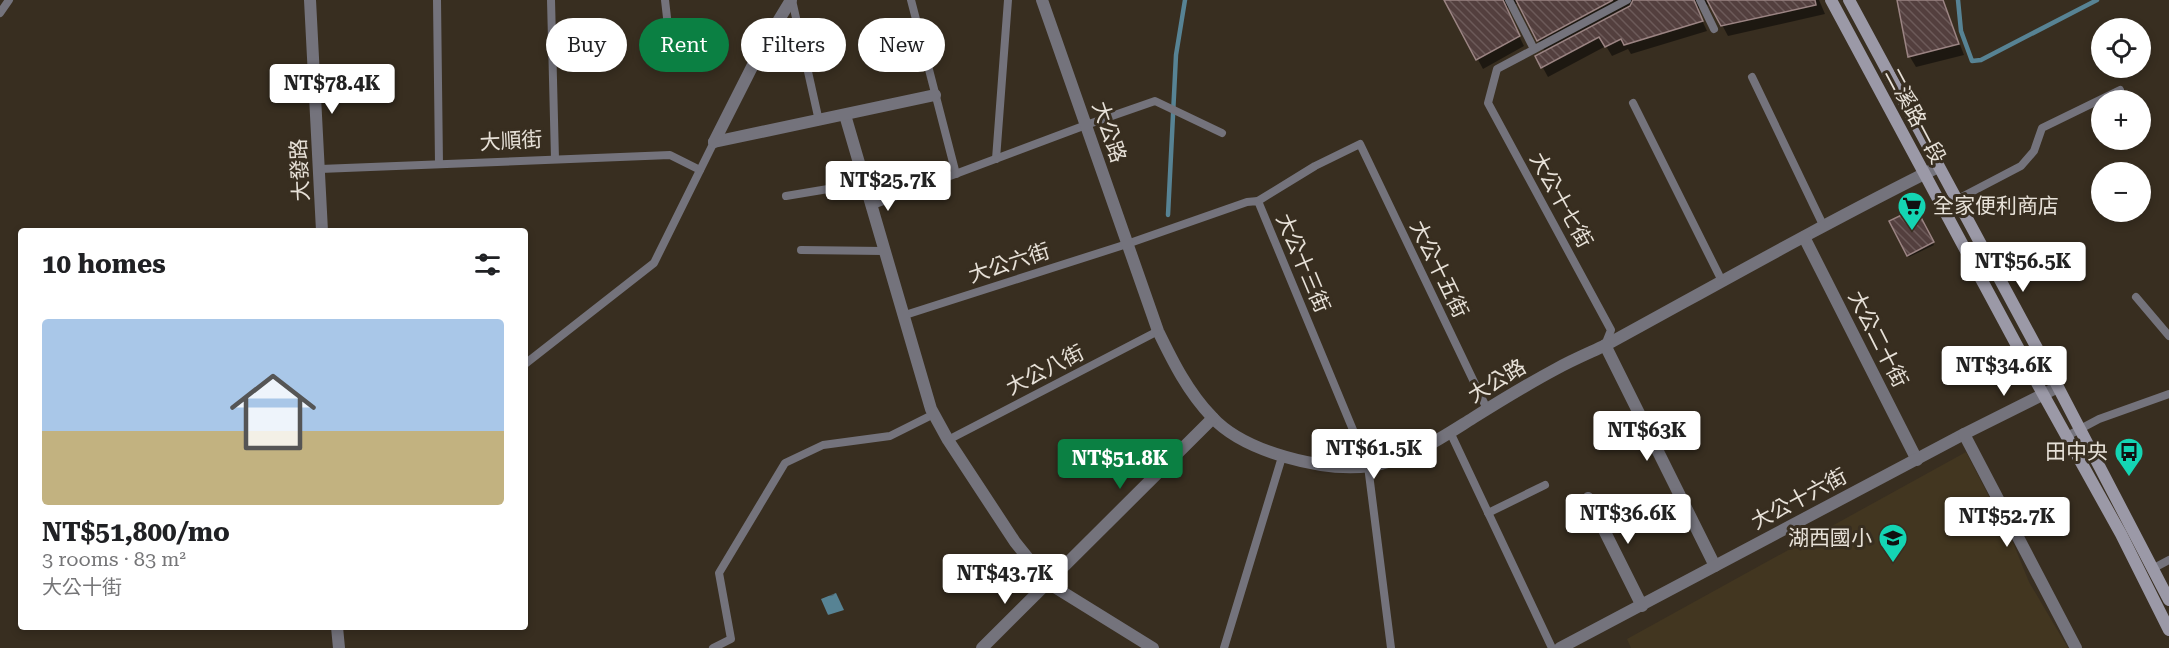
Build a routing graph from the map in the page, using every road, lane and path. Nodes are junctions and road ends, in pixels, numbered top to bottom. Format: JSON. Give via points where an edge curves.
{"nodes":[{"id":1,"x":310,"y":0,"type":"edge"},
{"id":2,"x":437,"y":0,"type":"edge"},
{"id":3,"x":551,"y":0,"type":"edge"},
{"id":4,"x":665,"y":0,"type":"edge"},
{"id":5,"x":791,"y":0,"type":"edge"},
{"id":6,"x":910,"y":0,"type":"edge"},
{"id":7,"x":1008,"y":0,"type":"edge"},
{"id":8,"x":1042,"y":0,"type":"edge"},
{"id":9,"x":1509,"y":0,"type":"edge"},
{"id":10,"x":1627,"y":0,"type":"edge"},
{"id":11,"x":1700,"y":0,"type":"edge"},
{"id":12,"x":1831,"y":0,"type":"edge"},
{"id":13,"x":1849,"y":0,"type":"edge"},
{"id":14,"x":667,"y":18,"type":"edge"},
{"id":15,"x":1714,"y":29,"type":"dead end"},
{"id":16,"x":1534,"y":49,"type":"junction"},
{"id":17,"x":1752,"y":77,"type":"dead end"},
{"id":18,"x":935,"y":95,"type":"junction"},
{"id":19,"x":1633,"y":103,"type":"dead end"},
{"id":20,"x":2091,"y":104,"type":"edge"},
{"id":21,"x":844,"y":115,"type":"junction"},
{"id":22,"x":819,"y":121,"type":"junction"},
{"id":23,"x":1086,"y":125,"type":"junction"},
{"id":24,"x":1222,"y":133,"type":"dead end"},
{"id":25,"x":714,"y":142,"type":"junction"},
{"id":26,"x":555,"y":159,"type":"junction"},
{"id":27,"x":996,"y":159,"type":"junction"},
{"id":28,"x":440,"y":164,"type":"junction"},
{"id":29,"x":1938,"y":167,"type":"junction"},
{"id":30,"x":320,"y":169,"type":"junction"},
{"id":31,"x":700,"y":170,"type":"junction"},
{"id":32,"x":956,"y":174,"type":"junction"},
{"id":33,"x":1924,"y":175,"type":"junction"},
{"id":34,"x":864,"y":183,"type":"junction"},
{"id":35,"x":786,"y":196,"type":"dead end"},
{"id":36,"x":1956,"y":200,"type":"junction"},
{"id":37,"x":1258,"y":201,"type":"junction"},
{"id":38,"x":870,"y":206,"type":"junction"},
{"id":39,"x":1824,"y":227,"type":"junction"},
{"id":40,"x":322,"y":228,"type":"edge"},
{"id":41,"x":1804,"y":237,"type":"junction"},
{"id":42,"x":1127,"y":244,"type":"junction"},
{"id":43,"x":801,"y":250,"type":"dead end"},
{"id":44,"x":883,"y":250,"type":"junction"},
{"id":45,"x":1722,"y":281,"type":"junction"},
{"id":46,"x":2136,"y":297,"type":"dead end"},
{"id":47,"x":902,"y":316,"type":"junction"},
{"id":48,"x":1158,"y":332,"type":"junction"},
{"id":49,"x":2169,"y":336,"type":"edge"},
{"id":50,"x":1605,"y":345,"type":"junction"},
{"id":51,"x":528,"y":362,"type":"edge"},
{"id":52,"x":2058,"y":387,"type":"junction"},
{"id":53,"x":2043,"y":394,"type":"junction"},
{"id":54,"x":2169,"y":394,"type":"edge"},
{"id":55,"x":1487,"y":409,"type":"junction"},
{"id":56,"x":934,"y":414,"type":"junction"},
{"id":57,"x":1213,"y":418,"type":"junction"},
{"id":58,"x":2079,"y":429,"type":"junction"},
{"id":59,"x":1450,"y":432,"type":"junction"},
{"id":60,"x":1964,"y":434,"type":"junction"},
{"id":61,"x":2067,"y":436,"type":"junction"},
{"id":62,"x":948,"y":440,"type":"junction"},
{"id":63,"x":1282,"y":457,"type":"junction"},
{"id":64,"x":1917,"y":460,"type":"junction"},
{"id":65,"x":1368,"y":466,"type":"junction"},
{"id":66,"x":1545,"y":485,"type":"dead end"},
{"id":67,"x":1588,"y":498,"type":"dead end"},
{"id":68,"x":1488,"y":513,"type":"junction"},
{"id":69,"x":2169,"y":560,"type":"edge"},
{"id":70,"x":1715,"y":566,"type":"junction"},
{"id":71,"x":2152,"y":569,"type":"junction"},
{"id":72,"x":1048,"y":584,"type":"junction"},
{"id":73,"x":2169,"y":600,"type":"edge"},
{"id":74,"x":1642,"y":606,"type":"junction"},
{"id":75,"x":337,"y":630,"type":"edge"},
{"id":76,"x":2169,"y":630,"type":"edge"},
{"id":77,"x":339,"y":648,"type":"edge"},
{"id":78,"x":713,"y":648,"type":"edge"},
{"id":79,"x":982,"y":648,"type":"edge"},
{"id":80,"x":1153,"y":648,"type":"edge"},
{"id":81,"x":1224,"y":648,"type":"edge"},
{"id":82,"x":1391,"y":648,"type":"edge"},
{"id":83,"x":1552,"y":648,"type":"edge"},
{"id":84,"x":1560,"y":648,"type":"edge"},
{"id":85,"x":2076,"y":648,"type":"edge"}],
"edges":[{"from":1,"to":30,"type":"street","name":"大發路"},
{"from":2,"to":28,"type":"lane"},
{"from":3,"to":26,"type":"lane"},
{"from":4,"to":14,"type":"lane"},
{"from":5,"to":22,"type":"lane"},
{"from":5,"to":25,"type":"street"},
{"from":6,"to":18,"type":"lane"},
{"from":7,"to":27,"type":"lane"},
{"from":8,"to":23,"type":"street","name":"大公路"},
{"from":9,"to":16,"type":"lane"},
{"from":10,"to":16,"type":"lane"},
{"from":11,"to":15,"type":"lane"},
{"from":12,"to":33,"type":"main road","name":"二溪路一段"},
{"from":13,"to":29,"type":"main road","name":"二溪路一段"},
{"from":16,"to":50,"type":"lane","name":"大公十七街","via":[[1497,69],[1488,103],[1611,330]]},
{"from":17,"to":39,"type":"lane"},
{"from":18,"to":21,"type":"street"},
{"from":18,"to":32,"type":"lane"},
{"from":19,"to":45,"type":"lane"},
{"from":20,"to":36,"type":"lane","via":[[2042,128],[2034,151],[2021,166]]},
{"from":21,"to":22,"type":"street"},
{"from":21,"to":34,"type":"street"},
{"from":22,"to":25,"type":"street"},
{"from":23,"to":24,"type":"lane","via":[[1155,101]]},
{"from":23,"to":27,"type":"lane"},
{"from":23,"to":42,"type":"street","name":"大公路"},
{"from":25,"to":31,"type":"lane"},
{"from":26,"to":28,"type":"lane","name":"大順街"},
{"from":26,"to":31,"type":"lane","name":"大順街","via":[[670,155]]},
{"from":27,"to":32,"type":"lane"},
{"from":28,"to":30,"type":"lane","name":"大順街"},
{"from":29,"to":33,"type":"street","name":"大公路"},
{"from":29,"to":36,"type":"main road","name":"二溪路一段"},
{"from":30,"to":40,"type":"street","name":"大發路"},
{"from":31,"to":51,"type":"lane","via":[[654,263]]},
{"from":32,"to":38,"type":"lane"},
{"from":33,"to":39,"type":"street","name":"大公路"},
{"from":33,"to":53,"type":"main road","name":"二溪路一段"},
{"from":34,"to":35,"type":"lane"},
{"from":34,"to":38,"type":"street"},
{"from":36,"to":52,"type":"main road","name":"二溪路一段"},
{"from":37,"to":42,"type":"lane","name":"大公十三街"},
{"from":37,"to":55,"type":"lane","name":"大公十五街","via":[[1360,144]]},
{"from":37,"to":65,"type":"lane","name":"大公十三街"},
{"from":38,"to":44,"type":"street"},
{"from":39,"to":41,"type":"street","name":"大公路"},
{"from":41,"to":45,"type":"street","name":"大公路"},
{"from":41,"to":64,"type":"street","name":"大公二十街"},
{"from":42,"to":47,"type":"lane","name":"大公六街"},
{"from":42,"to":48,"type":"street","name":"大公路"},
{"from":43,"to":44,"type":"lane"},
{"from":44,"to":47,"type":"street"},
{"from":45,"to":50,"type":"street","name":"大公路"},
{"from":46,"to":49,"type":"lane"},
{"from":47,"to":56,"type":"street"},
{"from":48,"to":57,"type":"street","name":"大公路","via":[[1180,376]]},
{"from":48,"to":62,"type":"lane","name":"大公八街"},
{"from":50,"to":55,"type":"street","name":"大公路"},
{"from":50,"to":70,"type":"street"},
{"from":52,"to":53,"type":"street","name":"大公十六街"},
{"from":52,"to":58,"type":"main road","name":"二溪路一段"},
{"from":53,"to":60,"type":"street","name":"大公十六街"},
{"from":53,"to":61,"type":"main road","name":"二溪路一段"},
{"from":54,"to":58,"type":"lane"},
{"from":55,"to":59,"type":"street","name":"大公路"},
{"from":56,"to":62,"type":"street"},
{"from":56,"to":78,"type":"lane","via":[[890,436],[823,445],[785,463],[719,573],[730,639]]},
{"from":57,"to":63,"type":"street","name":"大公路","via":[[1257,447]]},
{"from":57,"to":72,"type":"street"},
{"from":58,"to":61,"type":"lane"},
{"from":58,"to":71,"type":"main road","name":"二溪路一段"},
{"from":59,"to":65,"type":"street","name":"大公路","via":[[1399,460]]},
{"from":59,"to":68,"type":"lane"},
{"from":60,"to":64,"type":"street","name":"大公十六街"},
{"from":60,"to":85,"type":"street"},
{"from":61,"to":76,"type":"main road","name":"二溪路一段"},
{"from":62,"to":72,"type":"street","via":[[1015,542]]},
{"from":63,"to":65,"type":"street","name":"大公路","via":[[1332,466]]},
{"from":63,"to":81,"type":"lane"},
{"from":64,"to":70,"type":"street","name":"大公十六街"},
{"from":65,"to":82,"type":"lane","name":"大公十三街"},
{"from":66,"to":68,"type":"lane"},
{"from":67,"to":74,"type":"street"},
{"from":68,"to":83,"type":"lane"},
{"from":69,"to":71,"type":"lane"},
{"from":70,"to":74,"type":"street","name":"大公十六街"},
{"from":71,"to":73,"type":"main road","name":"二溪路一段"},
{"from":72,"to":79,"type":"street"},
{"from":72,"to":80,"type":"street"},
{"from":74,"to":84,"type":"street","name":"大公十六街"},
{"from":75,"to":77,"type":"street"}]}
